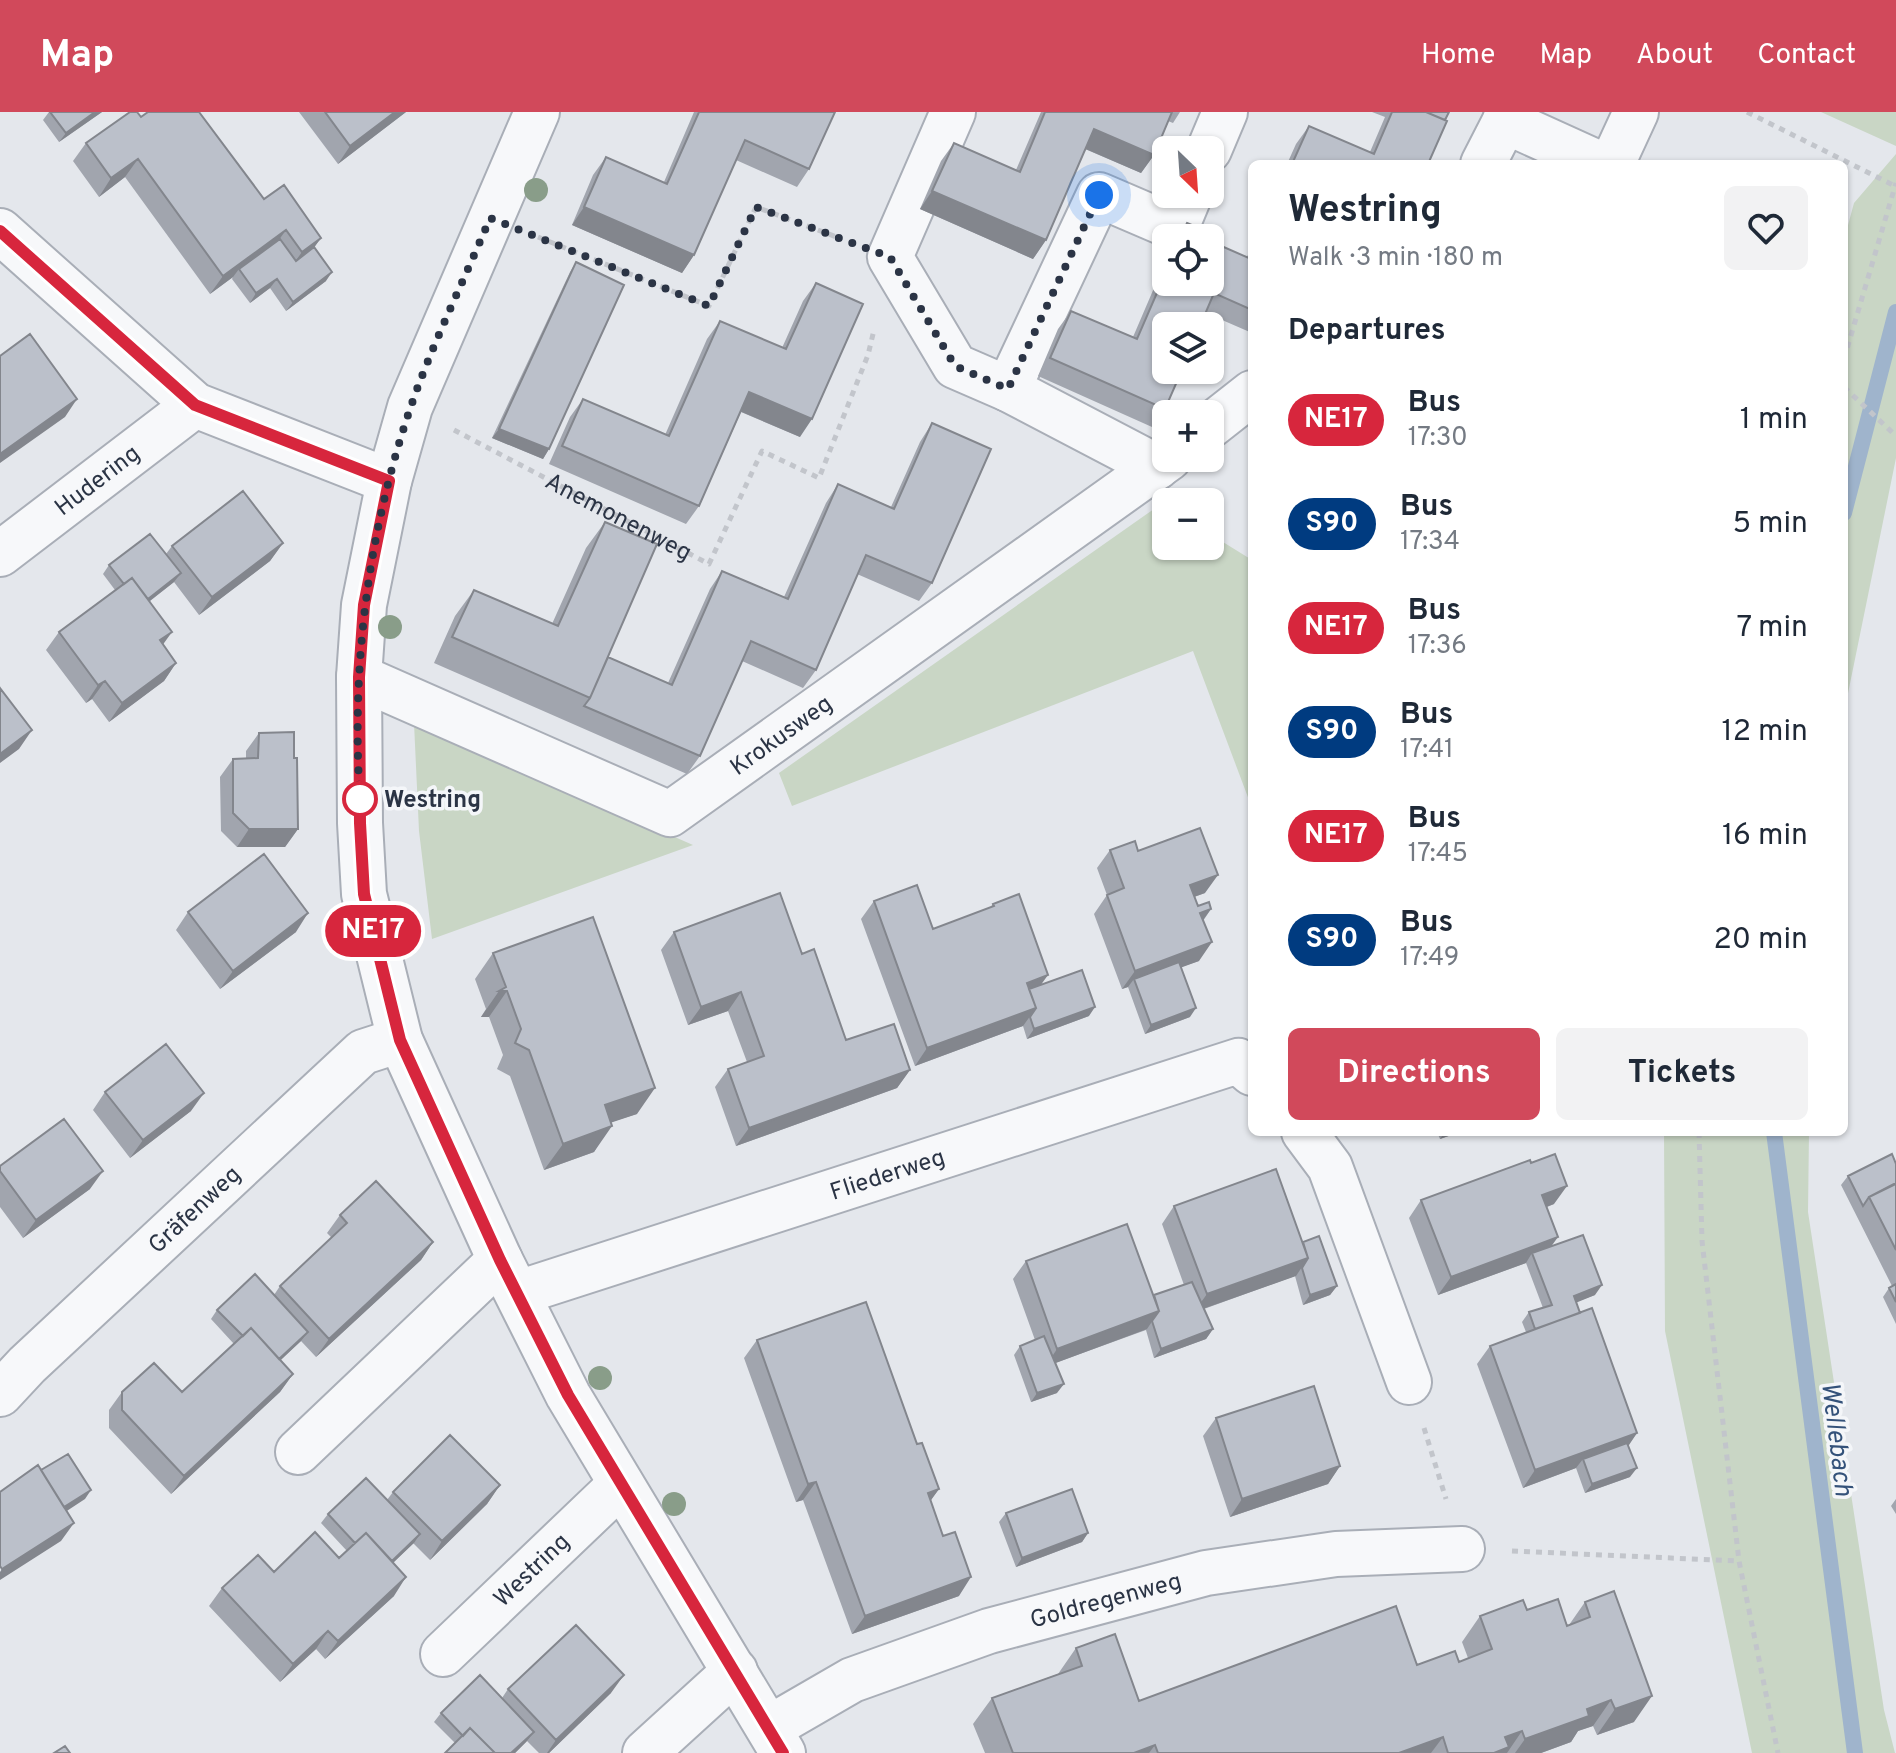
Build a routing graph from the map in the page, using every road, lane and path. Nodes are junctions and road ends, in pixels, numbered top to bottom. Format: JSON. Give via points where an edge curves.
{"nodes":[{"id":1,"x":537,"y":112,"type":"edge"},
{"id":2,"x":953,"y":112,"type":"edge"},
{"id":3,"x":1225,"y":112,"type":"edge"},
{"id":4,"x":1636,"y":112,"type":"edge"},
{"id":5,"x":1747,"y":112,"type":"edge"},
{"id":6,"x":1506,"y":117,"type":"edge"},
{"id":7,"x":1215,"y":136,"type":"edge"},
{"id":8,"x":1485,"y":160,"type":"edge"},
{"id":9,"x":1592,"y":160,"type":"edge"},
{"id":10,"x":1614,"y":160,"type":"edge"},
{"id":11,"x":1846,"y":160,"type":"edge"},
{"id":12,"x":1848,"y":161,"type":"edge"},
{"id":13,"x":1895,"y":184,"type":"edge"},
{"id":14,"x":1184,"y":208,"type":"edge"},
{"id":15,"x":490,"y":218,"type":"junction"},
{"id":16,"x":0,"y":231,"type":"edge"},
{"id":17,"x":890,"y":257,"type":"junction"},
{"id":18,"x":1848,"y":345,"type":"edge"},
{"id":19,"x":1008,"y":389,"type":"junction"},
{"id":20,"x":1848,"y":391,"type":"edge"},
{"id":21,"x":1248,"y":396,"type":"edge"},
{"id":22,"x":195,"y":405,"type":"junction"},
{"id":23,"x":410,"y":407,"type":"junction"},
{"id":24,"x":1224,"y":415,"type":"edge"},
{"id":25,"x":1896,"y":436,"type":"edge"},
{"id":26,"x":1152,"y":458,"type":"edge"},
{"id":27,"x":1152,"y":471,"type":"edge"},
{"id":28,"x":389,"y":481,"type":"junction"},
{"id":29,"x":0,"y":554,"type":"edge"},
{"id":30,"x":359,"y":677,"type":"junction"},
{"id":31,"x":400,"y":1040,"type":"junction"},
{"id":32,"x":1248,"y":1070,"type":"edge"},
{"id":33,"x":1307,"y":1136,"type":"edge"},
{"id":34,"x":1699,"y":1136,"type":"edge"},
{"id":35,"x":509,"y":1277,"type":"junction"},
{"id":36,"x":1409,"y":1382,"type":"joint"},
{"id":37,"x":0,"y":1394,"type":"edge"},
{"id":38,"x":298,"y":1452,"type":"dead end"},
{"id":39,"x":621,"y":1484,"type":"junction"},
{"id":40,"x":1462,"y":1549,"type":"junction"},
{"id":41,"x":1739,"y":1561,"type":"junction"},
{"id":42,"x":443,"y":1654,"type":"dead end"},
{"id":43,"x":735,"y":1671,"type":"junction"},
{"id":44,"x":776,"y":1740,"type":"edge"},
{"id":45,"x":645,"y":1753,"type":"edge"},
{"id":46,"x":1778,"y":1753,"type":"edge"}],
"edges":[{"from":1,"to":15,"type":"street"},
{"from":2,"to":17,"type":"street"},
{"from":3,"to":7,"type":"street"},
{"from":4,"to":10,"type":"street"},
{"from":5,"to":11,"type":"path"},
{"from":6,"to":8,"type":"street"},
{"from":6,"to":9,"type":"street"},
{"from":12,"to":13,"type":"path"},
{"from":13,"to":18,"type":"path"},
{"from":14,"to":19,"type":"street","via":[[1176,228],[1099,195]]},
{"from":15,"to":17,"type":"path","via":[[709,306],[756,207]]},
{"from":15,"to":23,"type":"street"},
{"from":16,"to":22,"type":"street"},
{"from":17,"to":19,"type":"street","via":[[955,366]]},
{"from":17,"to":23,"type":"path","name":"Anemonenweg","via":[[868,355],[819,478],[762,451],[709,564]]},
{"from":19,"to":26,"type":"street"},
{"from":20,"to":25,"type":"path"},
{"from":21,"to":24,"type":"street"},
{"from":22,"to":28,"type":"street"},
{"from":22,"to":29,"type":"street","name":"Hudering"},
{"from":23,"to":28,"type":"street"},
{"from":27,"to":30,"type":"street","name":"Krokusweg","via":[[670,814]]},
{"from":28,"to":30,"type":"street","via":[[364,605]]},
{"from":30,"to":31,"type":"street","via":[[364,894]]},
{"from":31,"to":35,"type":"street"},
{"from":31,"to":37,"type":"street","name":"Gräfenweg","via":[[363,1052]]},
{"from":32,"to":35,"type":"street","name":"Fliederweg","via":[[1238,1061]]},
{"from":33,"to":36,"type":"street","via":[[1330,1167]]},
{"from":34,"to":41,"type":"path","via":[[1702,1241]]},
{"from":35,"to":38,"type":"street"},
{"from":35,"to":39,"type":"street","via":[[568,1395]]},
{"from":36,"to":40,"type":"path"},
{"from":39,"to":42,"type":"street","name":"Westring"},
{"from":39,"to":43,"type":"street"},
{"from":40,"to":41,"type":"path"},
{"from":40,"to":44,"type":"street","name":"Goldregenweg","via":[[1336,1554],[1206,1573],[961,1641],[852,1680]]},
{"from":41,"to":46,"type":"path"},
{"from":43,"to":44,"type":"street"},
{"from":43,"to":45,"type":"street"}]}
